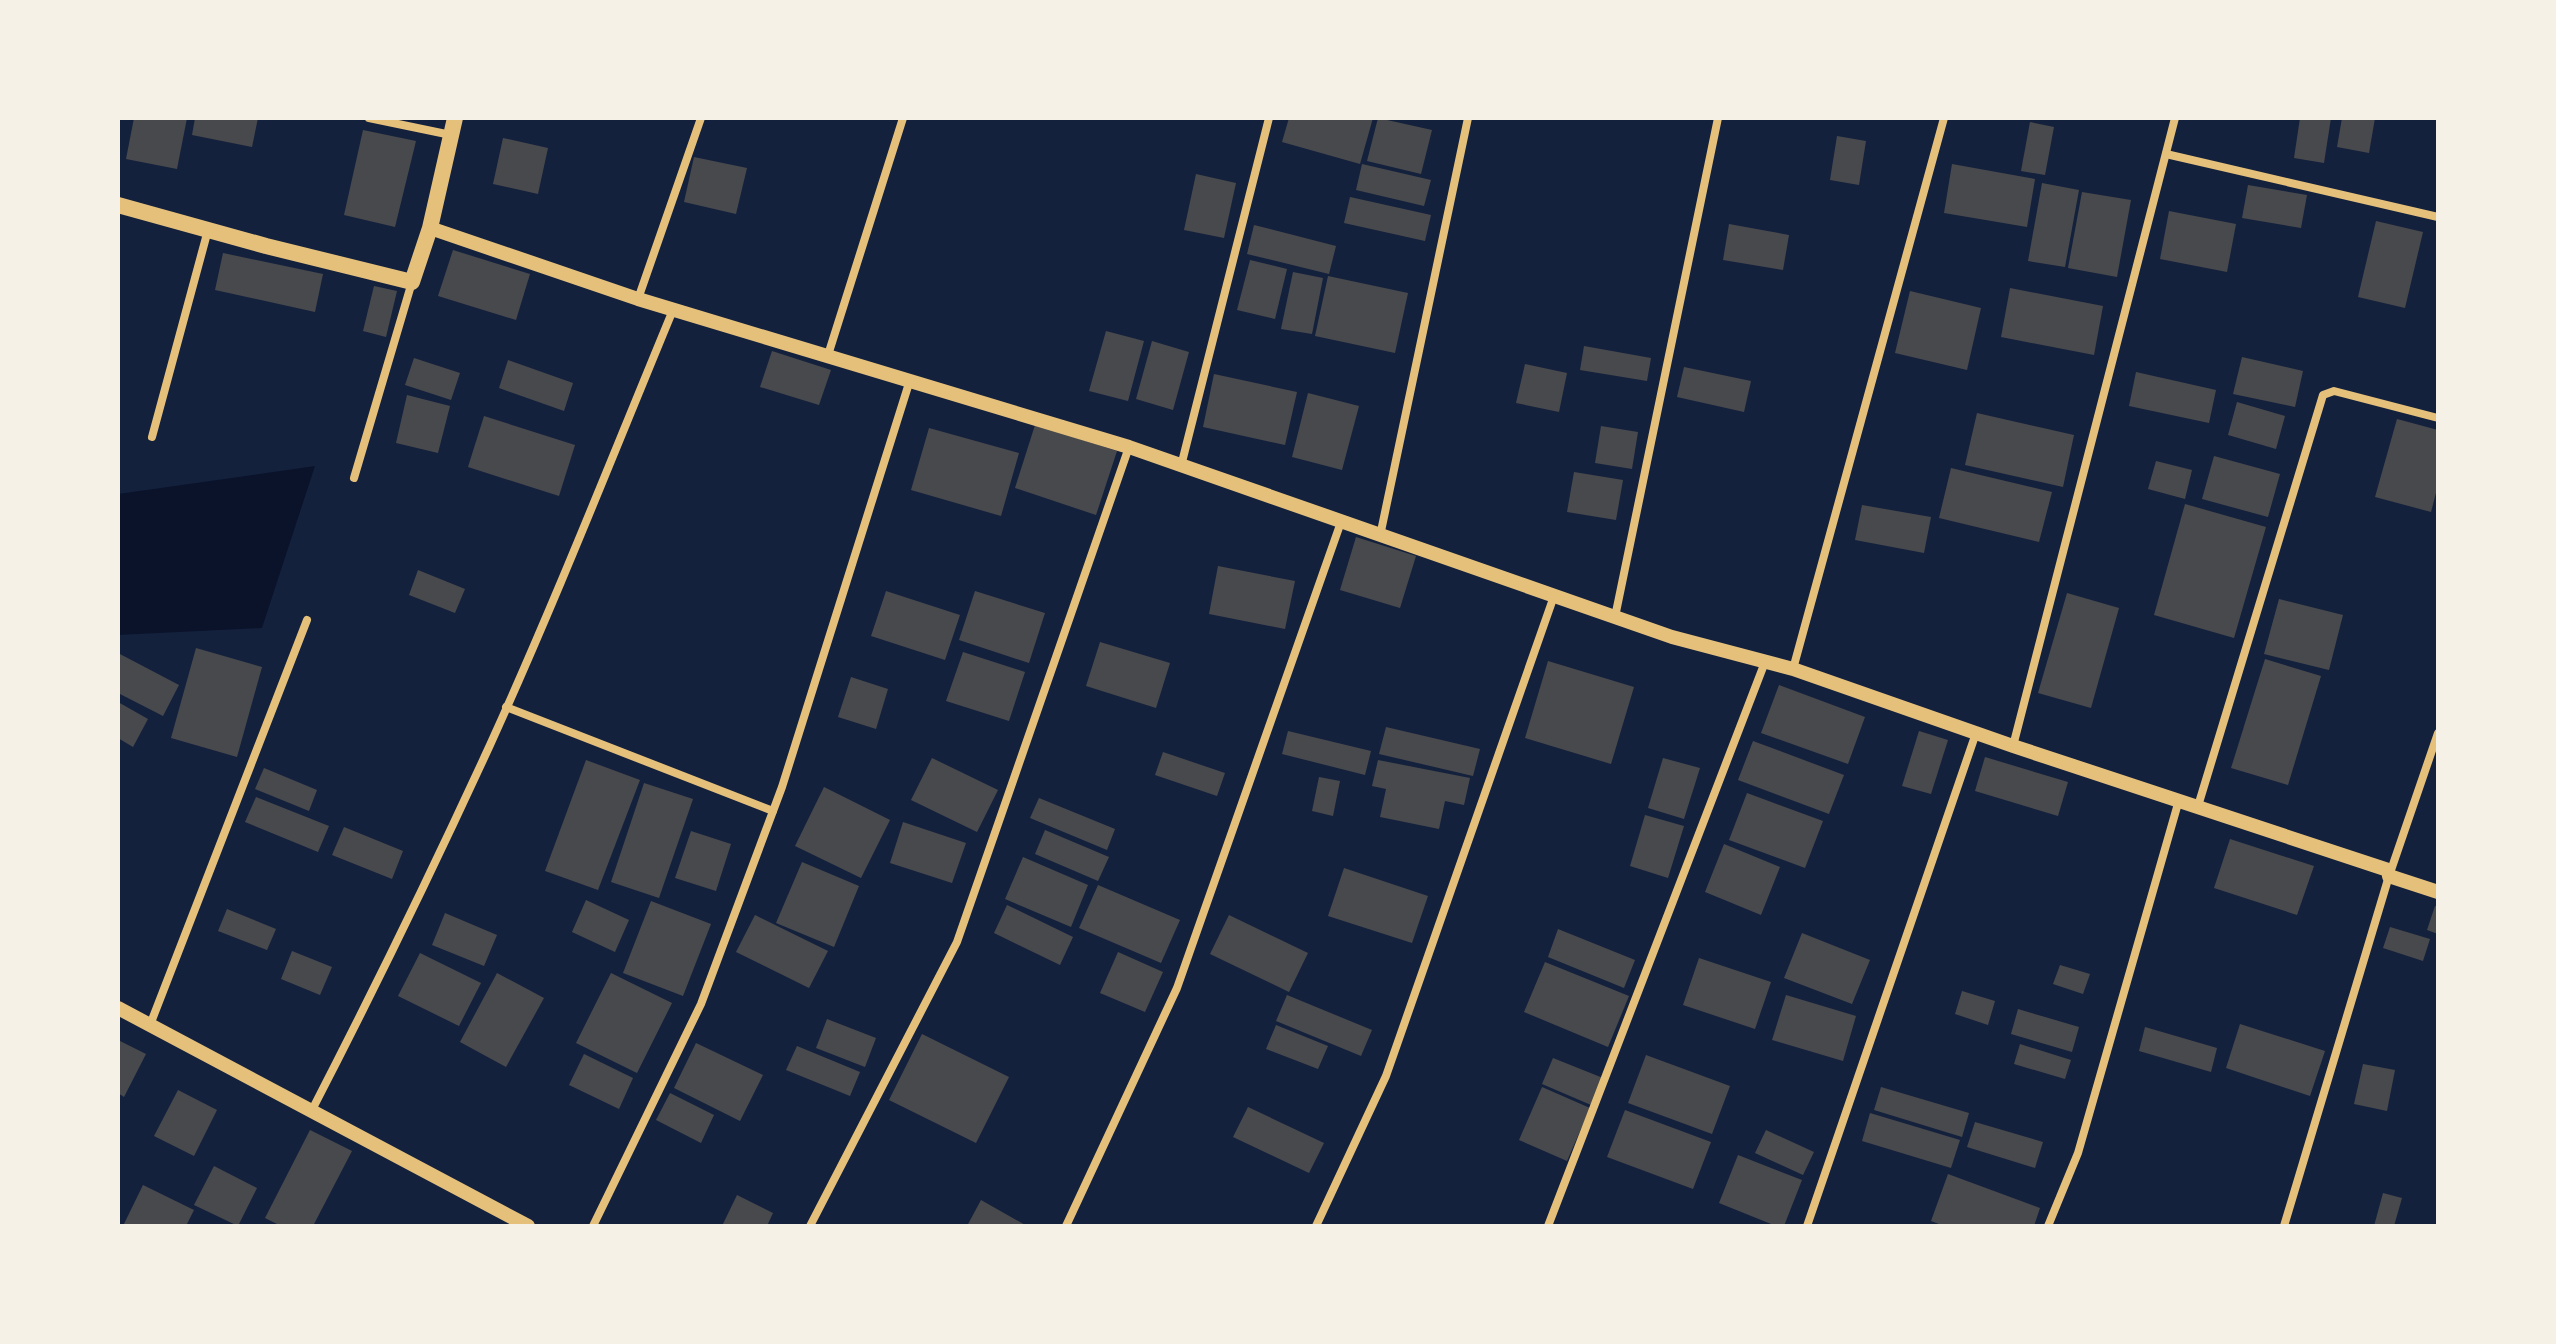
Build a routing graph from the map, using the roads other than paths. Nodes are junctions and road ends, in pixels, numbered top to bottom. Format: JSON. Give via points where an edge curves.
{"nodes":[{"id":1,"x":369,"y":118,"type":"edge"},
{"id":2,"x":455,"y":118,"type":"edge"},
{"id":3,"x":701,"y":118,"type":"edge"},
{"id":4,"x":903,"y":118,"type":"edge"},
{"id":5,"x":1269,"y":118,"type":"edge"},
{"id":6,"x":1468,"y":118,"type":"edge"},
{"id":7,"x":1718,"y":118,"type":"edge"},
{"id":8,"x":1944,"y":118,"type":"edge"},
{"id":9,"x":2175,"y":118,"type":"edge"},
{"id":10,"x":452,"y":135,"type":"junction"},
{"id":11,"x":2166,"y":154,"type":"junction"},
{"id":12,"x":118,"y":205,"type":"edge"},
{"id":13,"x":2438,"y":217,"type":"edge"},
{"id":14,"x":430,"y":228,"type":"junction"},
{"id":15,"x":208,"y":230,"type":"junction"},
{"id":16,"x":412,"y":282,"type":"junction"},
{"id":17,"x":638,"y":299,"type":"junction"},
{"id":18,"x":673,"y":310,"type":"junction"},
{"id":19,"x":828,"y":355,"type":"junction"},
{"id":20,"x":910,"y":380,"type":"junction"},
{"id":21,"x":2438,"y":418,"type":"edge"},
{"id":22,"x":152,"y":437,"type":"dead end"},
{"id":23,"x":1129,"y":447,"type":"junction"},
{"id":24,"x":1181,"y":466,"type":"junction"},
{"id":25,"x":354,"y":478,"type":"dead end"},
{"id":26,"x":1341,"y":522,"type":"junction"},
{"id":27,"x":1380,"y":536,"type":"junction"},
{"id":28,"x":1554,"y":596,"type":"junction"},
{"id":29,"x":1615,"y":617,"type":"junction"},
{"id":30,"x":307,"y":620,"type":"dead end"},
{"id":31,"x":1765,"y":662,"type":"junction"},
{"id":32,"x":1793,"y":669,"type":"junction"},
{"id":33,"x":506,"y":707,"type":"junction"},
{"id":34,"x":1976,"y":732,"type":"junction"},
{"id":35,"x":2438,"y":733,"type":"edge"},
{"id":36,"x":2013,"y":746,"type":"junction"},
{"id":37,"x":2179,"y":800,"type":"junction"},
{"id":38,"x":2198,"y":806,"type":"junction"},
{"id":39,"x":773,"y":811,"type":"junction"},
{"id":40,"x":2389,"y":876,"type":"junction"},
{"id":41,"x":2438,"y":892,"type":"edge"},
{"id":42,"x":118,"y":1008,"type":"edge"},
{"id":43,"x":150,"y":1025,"type":"junction"},
{"id":44,"x":312,"y":1110,"type":"junction"},
{"id":45,"x":528,"y":1226,"type":"edge"},
{"id":46,"x":593,"y":1226,"type":"edge"},
{"id":47,"x":810,"y":1226,"type":"edge"},
{"id":48,"x":1066,"y":1226,"type":"edge"},
{"id":49,"x":1316,"y":1226,"type":"edge"},
{"id":50,"x":1548,"y":1226,"type":"edge"},
{"id":51,"x":1807,"y":1226,"type":"edge"},
{"id":52,"x":2048,"y":1226,"type":"edge"},
{"id":53,"x":2284,"y":1226,"type":"edge"}],
"edges":[{"from":1,"to":10,"type":"street"},
{"from":2,"to":10,"type":"main road"},
{"from":3,"to":17,"type":"street"},
{"from":4,"to":19,"type":"street"},
{"from":5,"to":24,"type":"street"},
{"from":6,"to":27,"type":"street"},
{"from":7,"to":29,"type":"street"},
{"from":8,"to":32,"type":"street"},
{"from":9,"to":11,"type":"street"},
{"from":10,"to":14,"type":"main road"},
{"from":11,"to":13,"type":"street"},
{"from":11,"to":36,"type":"street"},
{"from":12,"to":15,"type":"main road"},
{"from":14,"to":16,"type":"main road"},
{"from":14,"to":17,"type":"street"},
{"from":15,"to":16,"type":"main road"},
{"from":15,"to":22,"type":"street"},
{"from":16,"to":25,"type":"street"},
{"from":17,"to":18,"type":"street"},
{"from":18,"to":19,"type":"street"},
{"from":18,"to":33,"type":"street"},
{"from":19,"to":20,"type":"street"},
{"from":20,"to":23,"type":"street"},
{"from":20,"to":39,"type":"street"},
{"from":21,"to":38,"type":"street","via":[[2334,391],[2323,395]]},
{"from":23,"to":24,"type":"street"},
{"from":23,"to":47,"type":"street","via":[[957,942]]},
{"from":24,"to":26,"type":"street"},
{"from":26,"to":27,"type":"street"},
{"from":26,"to":48,"type":"street","via":[[1177,988]]},
{"from":27,"to":28,"type":"street"},
{"from":28,"to":29,"type":"street"},
{"from":28,"to":49,"type":"street","via":[[1386,1076]]},
{"from":29,"to":31,"type":"street"},
{"from":30,"to":43,"type":"street"},
{"from":31,"to":32,"type":"street"},
{"from":31,"to":50,"type":"street"},
{"from":32,"to":34,"type":"street"},
{"from":33,"to":39,"type":"street"},
{"from":33,"to":44,"type":"street","via":[[386,967]]},
{"from":34,"to":36,"type":"street"},
{"from":34,"to":51,"type":"street"},
{"from":35,"to":40,"type":"street"},
{"from":36,"to":37,"type":"street"},
{"from":37,"to":38,"type":"street"},
{"from":37,"to":52,"type":"street","via":[[2078,1153]]},
{"from":38,"to":40,"type":"street","via":[[2388,870]]},
{"from":39,"to":46,"type":"street","via":[[701,1004]]},
{"from":40,"to":41,"type":"street"},
{"from":40,"to":53,"type":"street"},
{"from":42,"to":43,"type":"street"},
{"from":43,"to":44,"type":"street"},
{"from":44,"to":45,"type":"street"}]}
